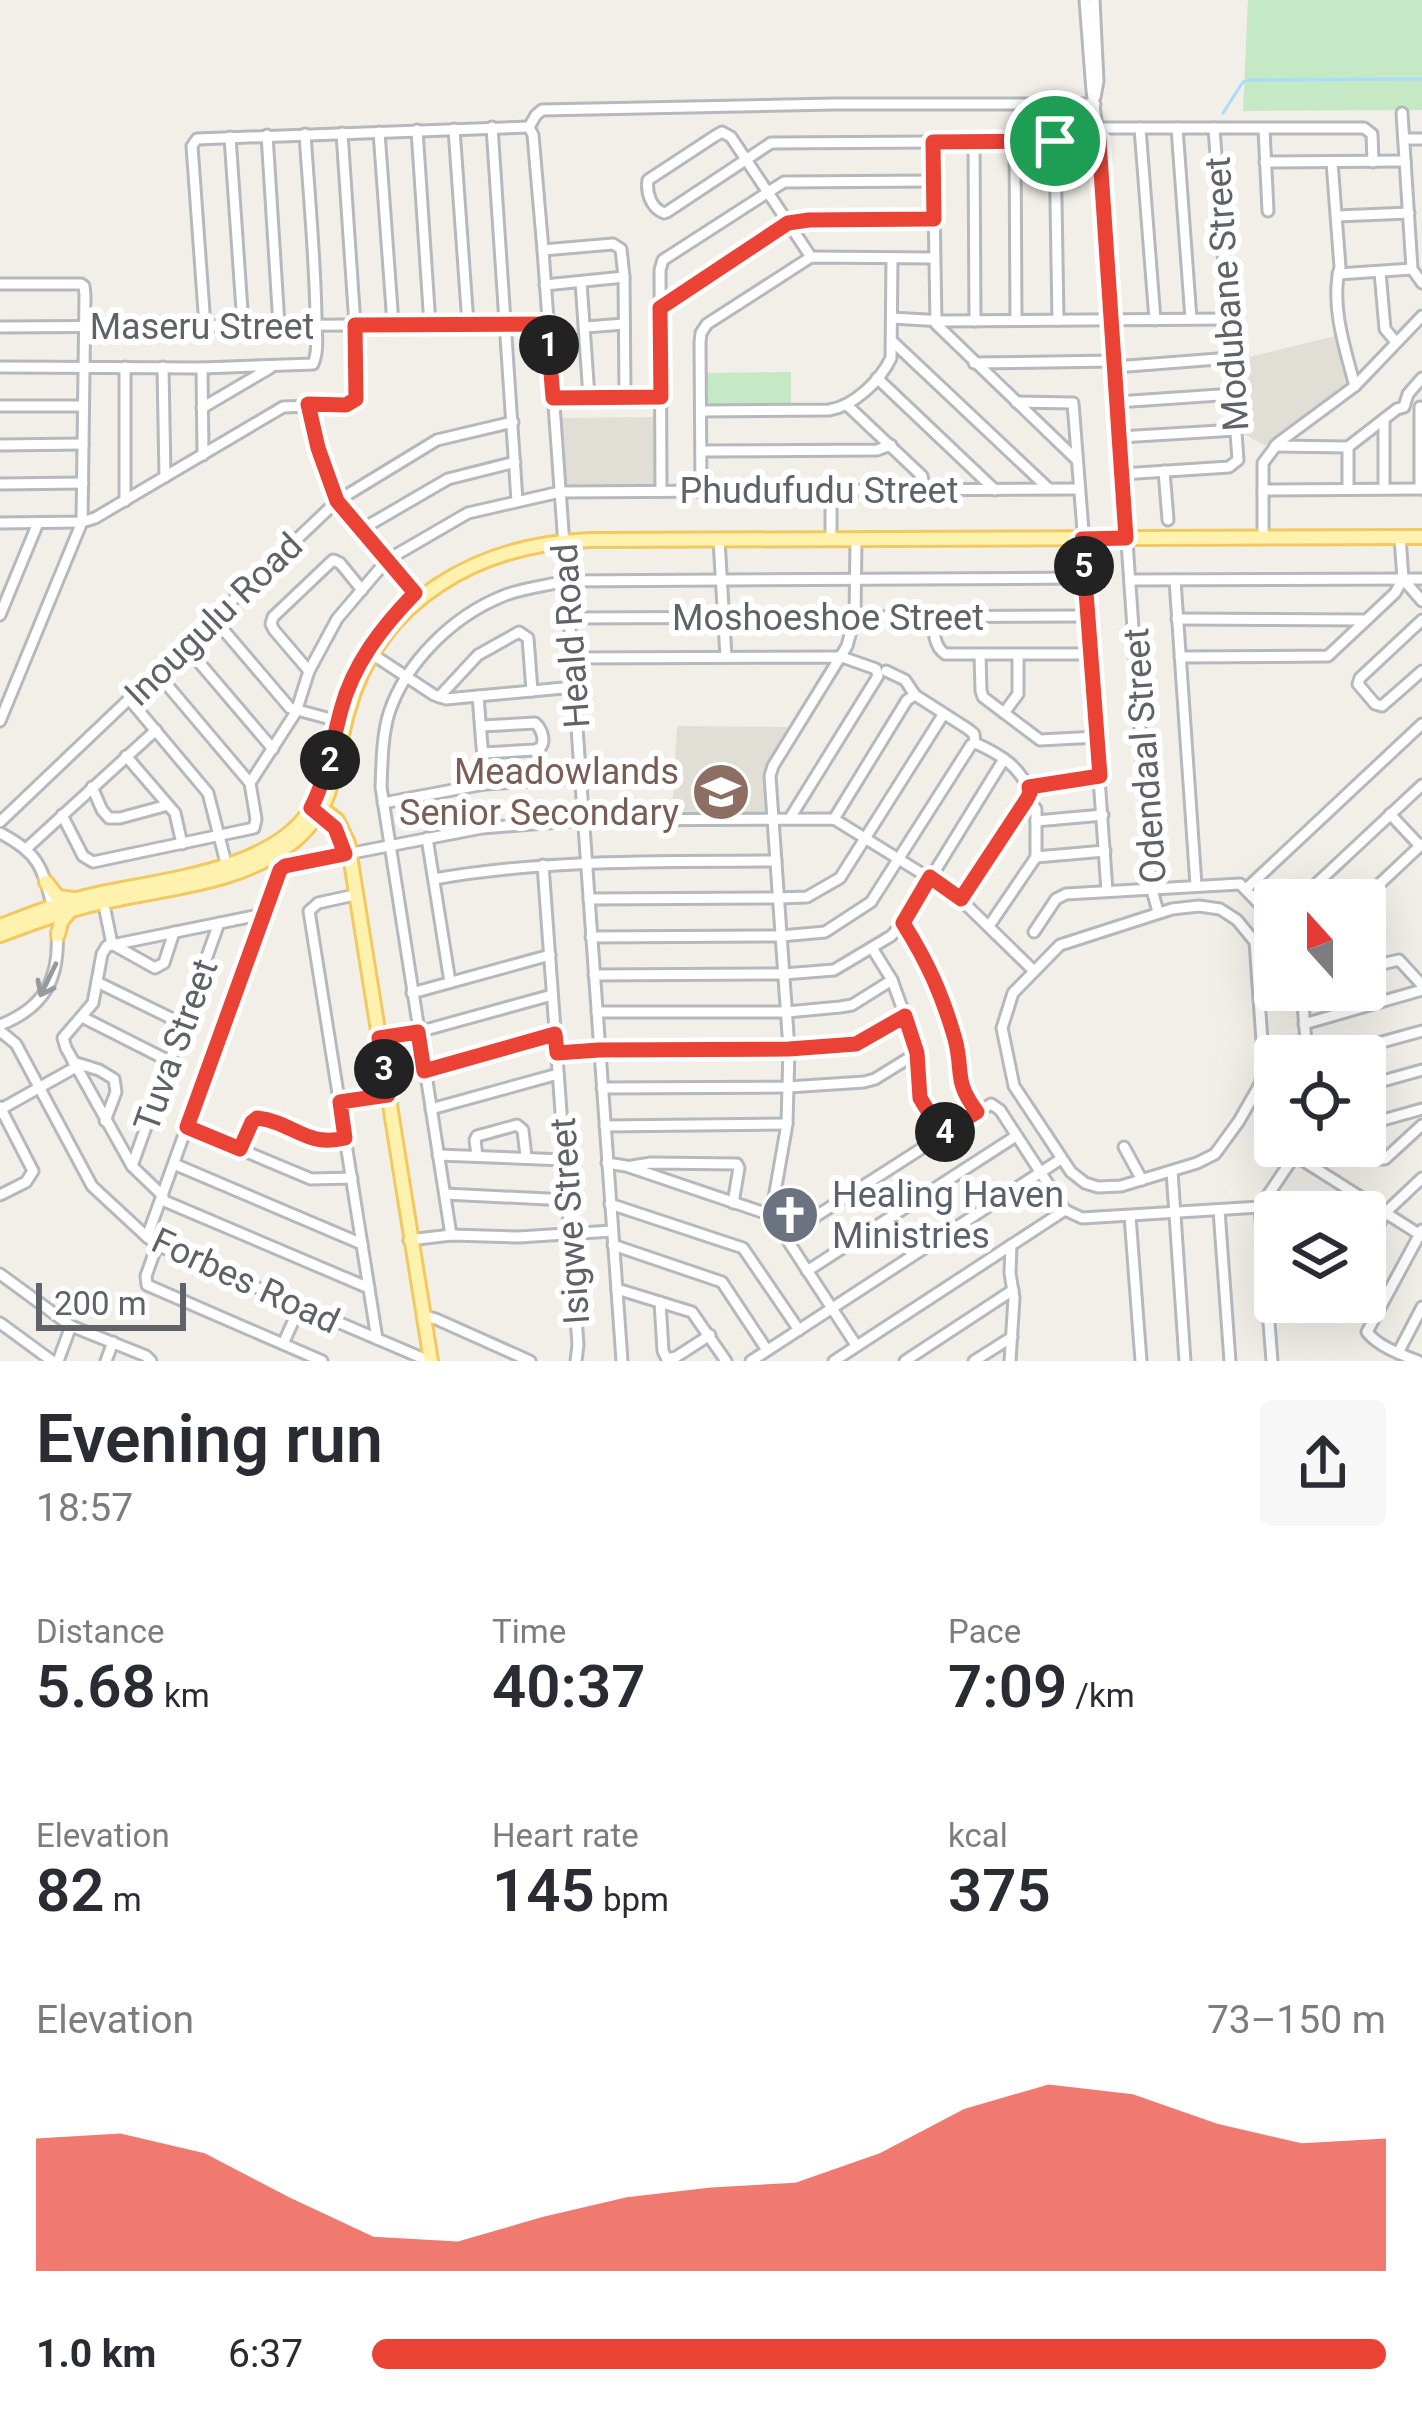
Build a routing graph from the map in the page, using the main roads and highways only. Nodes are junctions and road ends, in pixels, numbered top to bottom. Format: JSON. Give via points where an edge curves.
{"nodes":[{"id":1,"x":1422,"y":533,"type":"edge"},
{"id":2,"x":1126,"y":534,"type":"junction"},
{"id":3,"x":1082,"y":535,"type":"junction"},
{"id":4,"x":562,"y":538,"type":"junction"},
{"id":5,"x":332,"y":789,"type":"junction"},
{"id":6,"x":316,"y":808,"type":"junction"},
{"id":7,"x":336,"y":824,"type":"junction"},
{"id":8,"x":309,"y":826,"type":"junction"},
{"id":9,"x":347,"y":854,"type":"junction"},
{"id":10,"x":46,"y":882,"type":"road end"},
{"id":11,"x":74,"y":904,"type":"junction"},
{"id":12,"x":53,"y":911,"type":"junction"},
{"id":13,"x":0,"y":926,"type":"edge"},
{"id":14,"x":58,"y":934,"type":"road end"},
{"id":15,"x":0,"y":935,"type":"edge"},
{"id":16,"x":378,"y":1038,"type":"junction"},
{"id":17,"x":410,"y":1240,"type":"junction"},
{"id":18,"x":428,"y":1361,"type":"edge"}],
"edges":[{"from":1,"to":2,"type":"main road"},
{"from":1,"to":2,"type":"main road"},
{"from":2,"to":3,"type":"main road"},
{"from":3,"to":4,"type":"main road"},
{"from":3,"to":4,"type":"main road"},
{"from":4,"to":5,"type":"main road","via":[[460,572],[416,602],[372,654],[350,704]]},
{"from":4,"to":6,"type":"main road","via":[[474,556],[415,593],[350,682]]},
{"from":5,"to":6,"type":"main road"},
{"from":5,"to":7,"type":"main road"},
{"from":6,"to":7,"type":"main road"},
{"from":6,"to":8,"type":"main road"},
{"from":6,"to":11,"type":"main road","via":[[272,846]]},
{"from":7,"to":8,"type":"main road"},
{"from":7,"to":9,"type":"main road"},
{"from":8,"to":11,"type":"main road","via":[[236,872]]},
{"from":9,"to":16,"type":"main road"},
{"from":9,"to":16,"type":"main road"},
{"from":10,"to":11,"type":"main road"},
{"from":11,"to":12,"type":"main road"},
{"from":11,"to":14,"type":"main road"},
{"from":12,"to":13,"type":"main road"},
{"from":12,"to":15,"type":"main road"},
{"from":16,"to":17,"type":"main road"},
{"from":17,"to":18,"type":"main road"},
{"from":17,"to":18,"type":"main road"}]}
